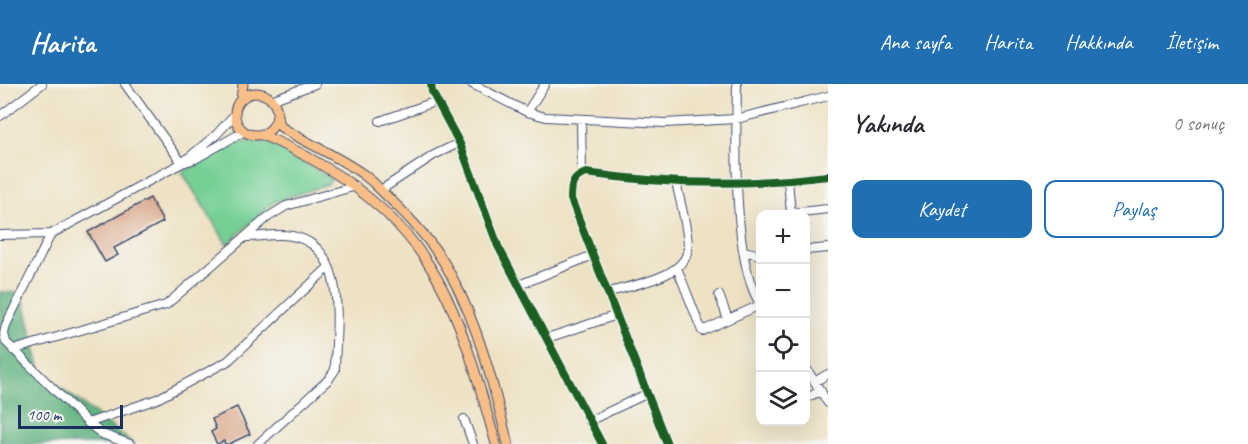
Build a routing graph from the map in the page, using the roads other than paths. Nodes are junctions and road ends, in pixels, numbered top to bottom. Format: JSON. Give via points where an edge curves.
{"nodes":[{"id":1,"x":42,"y":84,"type":"edge"},
{"id":2,"x":125,"y":84,"type":"edge"},
{"id":3,"x":243,"y":84,"type":"edge"},
{"id":4,"x":259,"y":84,"type":"edge"},
{"id":5,"x":315,"y":84,"type":"edge"},
{"id":6,"x":431,"y":84,"type":"edge"},
{"id":7,"x":472,"y":84,"type":"edge"},
{"id":8,"x":545,"y":84,"type":"edge"},
{"id":9,"x":736,"y":84,"type":"edge"},
{"id":10,"x":262,"y":94,"type":"junction"},
{"id":11,"x":828,"y":96,"type":"edge"},
{"id":12,"x":241,"y":99,"type":"junction"},
{"id":13,"x":271,"y":100,"type":"junction"},
{"id":14,"x":437,"y":101,"type":"junction"},
{"id":15,"x":526,"y":112,"type":"junction"},
{"id":16,"x":0,"y":116,"type":"edge"},
{"id":17,"x":234,"y":116,"type":"junction"},
{"id":18,"x":277,"y":116,"type":"junction"},
{"id":19,"x":736,"y":119,"type":"junction"},
{"id":20,"x":581,"y":120,"type":"junction"},
{"id":21,"x":380,"y":122,"type":"dead end"},
{"id":22,"x":243,"y":132,"type":"junction"},
{"id":23,"x":262,"y":135,"type":"junction"},
{"id":24,"x":459,"y":143,"type":"junction"},
{"id":25,"x":182,"y":163,"type":"junction"},
{"id":26,"x":582,"y":174,"type":"junction"},
{"id":27,"x":828,"y":176,"type":"edge"},
{"id":28,"x":788,"y":181,"type":"junction"},
{"id":29,"x":676,"y":182,"type":"junction"},
{"id":30,"x":737,"y":183,"type":"junction"},
{"id":31,"x":356,"y":186,"type":"junction"},
{"id":32,"x":381,"y":190,"type":"junction"},
{"id":33,"x":828,"y":209,"type":"edge"},
{"id":34,"x":51,"y":234,"type":"junction"},
{"id":35,"x":0,"y":236,"type":"edge"},
{"id":36,"x":245,"y":237,"type":"junction"},
{"id":37,"x":828,"y":248,"type":"edge"},
{"id":38,"x":810,"y":250,"type":"edge"},
{"id":39,"x":744,"y":251,"type":"junction"},
{"id":40,"x":756,"y":254,"type":"edge"},
{"id":41,"x":593,"y":255,"type":"junction"},
{"id":42,"x":329,"y":267,"type":"junction"},
{"id":43,"x":677,"y":268,"type":"junction"},
{"id":44,"x":519,"y":285,"type":"junction"},
{"id":45,"x":609,"y":292,"type":"junction"},
{"id":46,"x":756,"y":294,"type":"edge"},
{"id":47,"x":719,"y":295,"type":"dead end"},
{"id":48,"x":756,"y":306,"type":"edge"},
{"id":49,"x":617,"y":315,"type":"junction"},
{"id":50,"x":728,"y":319,"type":"junction"},
{"id":51,"x":547,"y":338,"type":"junction"},
{"id":52,"x":13,"y":350,"type":"junction"},
{"id":53,"x":809,"y":372,"type":"edge"},
{"id":54,"x":828,"y":374,"type":"edge"},
{"id":55,"x":816,"y":381,"type":"junction"},
{"id":56,"x":821,"y":391,"type":"junction"},
{"id":57,"x":646,"y":394,"type":"junction"},
{"id":58,"x":810,"y":396,"type":"edge"},
{"id":59,"x":828,"y":402,"type":"edge"},
{"id":60,"x":464,"y":419,"type":"dead end"},
{"id":61,"x":589,"y":421,"type":"junction"},
{"id":62,"x":87,"y":423,"type":"junction"},
{"id":63,"x":130,"y":444,"type":"edge"},
{"id":64,"x":258,"y":444,"type":"edge"},
{"id":65,"x":473,"y":444,"type":"edge"},
{"id":66,"x":496,"y":444,"type":"edge"},
{"id":67,"x":508,"y":444,"type":"edge"},
{"id":68,"x":602,"y":444,"type":"edge"},
{"id":69,"x":667,"y":444,"type":"edge"}],
"edges":[{"from":1,"to":16,"type":"street"},
{"from":2,"to":25,"type":"street"},
{"from":3,"to":12,"type":"main road"},
{"from":4,"to":10,"type":"main road"},
{"from":5,"to":13,"type":"street"},
{"from":6,"to":14,"type":"street"},
{"from":7,"to":15,"type":"street"},
{"from":8,"to":15,"type":"street"},
{"from":9,"to":19,"type":"street"},
{"from":10,"to":12,"type":"main road"},
{"from":10,"to":13,"type":"main road"},
{"from":11,"to":19,"type":"street"},
{"from":12,"to":17,"type":"main road"},
{"from":13,"to":18,"type":"main road"},
{"from":14,"to":21,"type":"street"},
{"from":14,"to":24,"type":"street"},
{"from":15,"to":20,"type":"street"},
{"from":17,"to":22,"type":"main road"},
{"from":17,"to":25,"type":"street"},
{"from":18,"to":23,"type":"main road","via":[[272,128]]},
{"from":18,"to":32,"type":"main road","via":[[281,127],[337,157]]},
{"from":19,"to":20,"type":"street","via":[[665,123]]},
{"from":19,"to":30,"type":"street"},
{"from":20,"to":26,"type":"street"},
{"from":22,"to":23,"type":"main road"},
{"from":22,"to":25,"type":"street"},
{"from":23,"to":31,"type":"main road","via":[[291,147]]},
{"from":24,"to":32,"type":"street"},
{"from":24,"to":44,"type":"street","via":[[498,246]]},
{"from":25,"to":34,"type":"street"},
{"from":26,"to":29,"type":"street"},
{"from":26,"to":41,"type":"street","via":[[571,185],[572,199]]},
{"from":27,"to":28,"type":"street"},
{"from":28,"to":30,"type":"street"},
{"from":28,"to":33,"type":"street","via":[[791,213]]},
{"from":29,"to":30,"type":"street"},
{"from":29,"to":43,"type":"street","via":[[688,247]]},
{"from":30,"to":39,"type":"street"},
{"from":31,"to":36,"type":"street","via":[[286,206]]},
{"from":31,"to":66,"type":"main road","via":[[401,229],[438,280],[472,361]]},
{"from":32,"to":67,"type":"main road","via":[[404,212],[451,274],[485,362]]},
{"from":34,"to":35,"type":"street"},
{"from":34,"to":52,"type":"street","via":[[6,325],[6,342]]},
{"from":36,"to":42,"type":"street","via":[[278,234],[308,241]]},
{"from":36,"to":52,"type":"street","via":[[166,305]]},
{"from":37,"to":38,"type":"street"},
{"from":39,"to":40,"type":"street"},
{"from":39,"to":46,"type":"street"},
{"from":41,"to":44,"type":"street"},
{"from":41,"to":45,"type":"street"},
{"from":42,"to":62,"type":"street","via":[[228,361],[157,399]]},
{"from":42,"to":64,"type":"street","via":[[336,296],[335,370]]},
{"from":43,"to":45,"type":"street"},
{"from":43,"to":50,"type":"street","via":[[702,331]]},
{"from":44,"to":51,"type":"street"},
{"from":45,"to":49,"type":"street"},
{"from":47,"to":50,"type":"street"},
{"from":48,"to":50,"type":"street"},
{"from":49,"to":51,"type":"street"},
{"from":49,"to":57,"type":"street"},
{"from":51,"to":61,"type":"street"},
{"from":52,"to":62,"type":"street"},
{"from":53,"to":55,"type":"street"},
{"from":54,"to":55,"type":"street"},
{"from":55,"to":56,"type":"street"},
{"from":56,"to":58,"type":"street"},
{"from":56,"to":59,"type":"street"},
{"from":57,"to":61,"type":"street"},
{"from":57,"to":69,"type":"street"},
{"from":60,"to":65,"type":"street"},
{"from":61,"to":68,"type":"street"},
{"from":62,"to":63,"type":"street","via":[[102,435]]}]}
